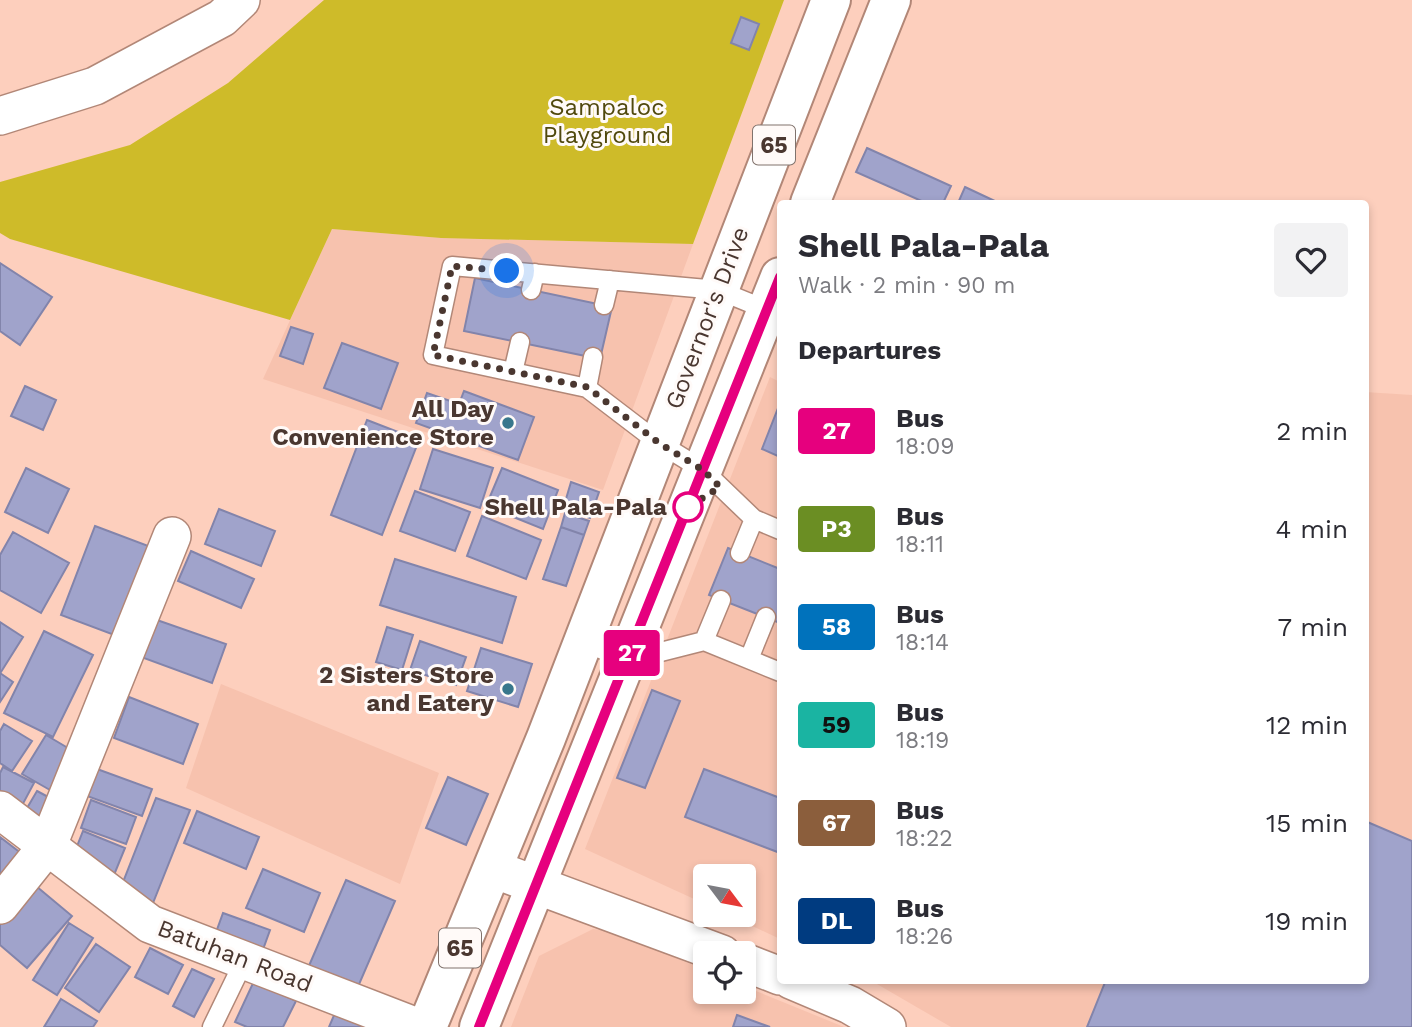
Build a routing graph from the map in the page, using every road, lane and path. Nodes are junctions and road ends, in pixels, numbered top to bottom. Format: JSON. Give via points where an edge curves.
{"nodes":[{"id":1,"x":240,"y":0,"type":"edge"},
{"id":2,"x":831,"y":0,"type":"edge"},
{"id":3,"x":891,"y":0,"type":"edge"},
{"id":4,"x":0,"y":116,"type":"edge"},
{"id":5,"x":811,"y":200,"type":"edge"},
{"id":6,"x":610,"y":280,"type":"junction"},
{"id":7,"x":718,"y":289,"type":"junction"},
{"id":8,"x":774,"y":294,"type":"edge"},
{"id":9,"x":604,"y":305,"type":"dead end"},
{"id":10,"x":520,"y":342,"type":"dead end"},
{"id":11,"x":593,"y":358,"type":"dead end"},
{"id":12,"x":513,"y":372,"type":"junction"},
{"id":13,"x":587,"y":387,"type":"junction"},
{"id":14,"x":659,"y":443,"type":"junction"},
{"id":15,"x":703,"y":470,"type":"junction"},
{"id":16,"x":754,"y":519,"type":"junction"},
{"id":17,"x":777,"y":529,"type":"edge"},
{"id":18,"x":172,"y":536,"type":"dead end"},
{"id":19,"x":740,"y":553,"type":"dead end"},
{"id":20,"x":720,"y":600,"type":"dead end"},
{"id":21,"x":766,"y":617,"type":"dead end"},
{"id":22,"x":704,"y":641,"type":"junction"},
{"id":23,"x":583,"y":642,"type":"junction"},
{"id":24,"x":749,"y":659,"type":"junction"},
{"id":25,"x":629,"y":660,"type":"junction"},
{"id":26,"x":777,"y":671,"type":"edge"},
{"id":27,"x":0,"y":810,"type":"edge"},
{"id":28,"x":48,"y":845,"type":"junction"},
{"id":29,"x":493,"y":869,"type":"junction"},
{"id":30,"x":538,"y":884,"type":"junction"},
{"id":31,"x":0,"y":905,"type":"edge"},
{"id":32,"x":693,"y":943,"type":"edge"},
{"id":33,"x":246,"y":959,"type":"junction"},
{"id":34,"x":756,"y":967,"type":"edge"},
{"id":35,"x":777,"y":975,"type":"edge"},
{"id":36,"x":800,"y":984,"type":"edge"},
{"id":37,"x":212,"y":1027,"type":"edge"},
{"id":38,"x":417,"y":1027,"type":"edge"},
{"id":39,"x":427,"y":1027,"type":"edge"},
{"id":40,"x":479,"y":1027,"type":"edge"},
{"id":41,"x":887,"y":1027,"type":"edge"}],
"edges":[{"from":1,"to":4,"type":"street","via":[[222,18],[95,86]]},
{"from":2,"to":7,"type":"highway","name":"Governor's Drive","number":"65"},
{"from":3,"to":5,"type":"highway","number":"65"},
{"from":6,"to":7,"type":"lane"},
{"from":6,"to":9,"type":"lane"},
{"from":6,"to":12,"type":"lane","via":[[533,282],[452,266],[433,355]]},
{"from":7,"to":8,"type":"lane"},
{"from":7,"to":14,"type":"highway","name":"Governor's Drive","number":"65"},
{"from":8,"to":15,"type":"highway","number":"65"},
{"from":10,"to":12,"type":"lane"},
{"from":11,"to":13,"type":"lane"},
{"from":12,"to":13,"type":"lane"},
{"from":13,"to":14,"type":"lane"},
{"from":14,"to":15,"type":"lane"},
{"from":14,"to":23,"type":"highway","name":"Governor's Drive","number":"65"},
{"from":15,"to":16,"type":"lane"},
{"from":15,"to":25,"type":"highway","number":"65"},
{"from":16,"to":17,"type":"lane"},
{"from":16,"to":19,"type":"lane"},
{"from":18,"to":28,"type":"street"},
{"from":20,"to":22,"type":"lane"},
{"from":21,"to":24,"type":"lane"},
{"from":22,"to":24,"type":"lane"},
{"from":22,"to":25,"type":"lane"},
{"from":23,"to":25,"type":"lane"},
{"from":23,"to":29,"type":"highway","name":"Governor's Drive","number":"65"},
{"from":24,"to":26,"type":"lane"},
{"from":25,"to":30,"type":"highway","number":"65"},
{"from":27,"to":28,"type":"street","name":"Batuhan Road"},
{"from":28,"to":31,"type":"street"},
{"from":28,"to":33,"type":"street","name":"Batuhan Road","via":[[150,924]]},
{"from":29,"to":30,"type":"street"},
{"from":29,"to":39,"type":"highway","name":"Governor's Drive","number":"65"},
{"from":30,"to":32,"type":"street"},
{"from":30,"to":40,"type":"highway","number":"65"},
{"from":33,"to":37,"type":"lane"},
{"from":33,"to":38,"type":"street","name":"Batuhan Road"},
{"from":34,"to":35,"type":"street"},
{"from":36,"to":41,"type":"street"}]}
